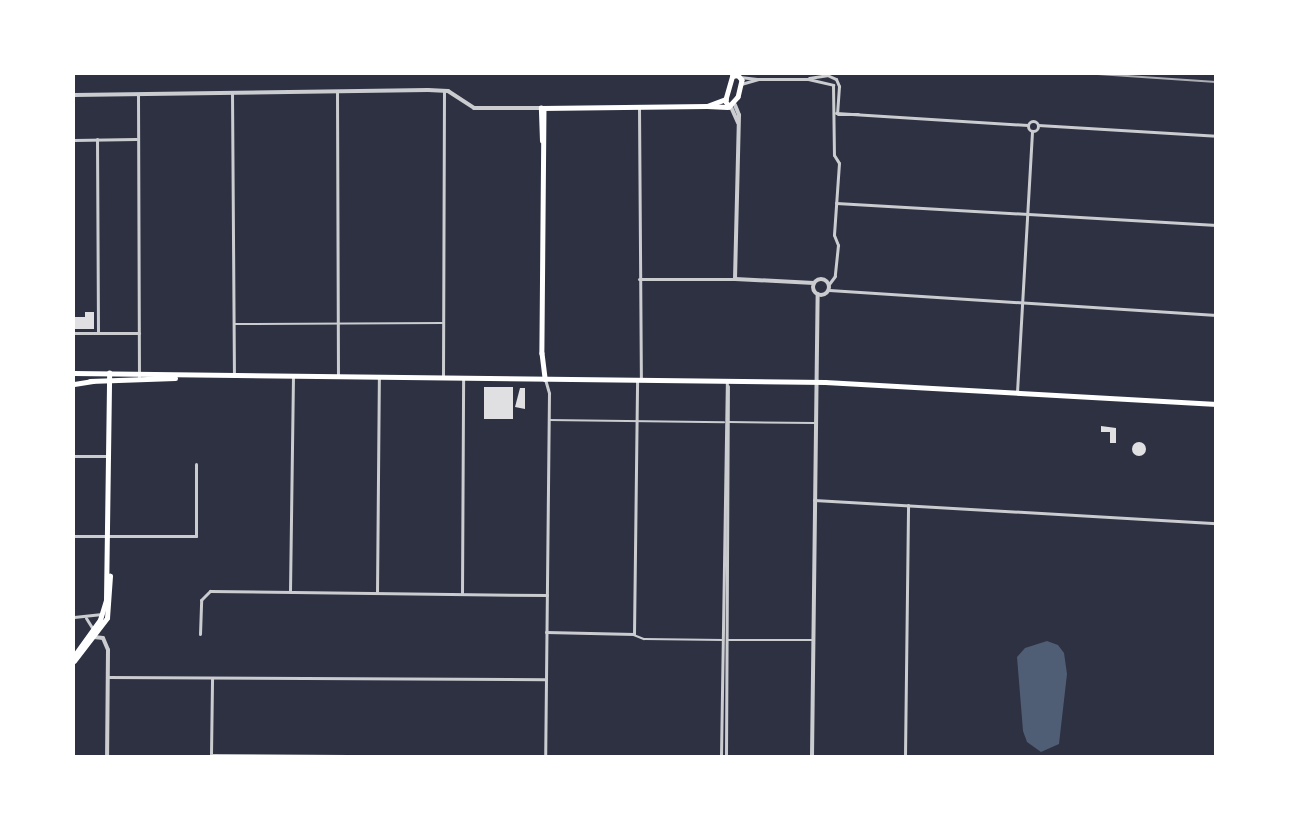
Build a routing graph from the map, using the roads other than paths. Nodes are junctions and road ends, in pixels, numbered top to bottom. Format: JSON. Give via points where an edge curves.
{"nodes":[{"id":1,"x":738,"y":75,"type":"edge"},
{"id":2,"x":731,"y":76,"type":"edge"},
{"id":3,"x":758,"y":79,"type":"junction"},
{"id":4,"x":741,"y":84,"type":"junction"},
{"id":5,"x":337,"y":91,"type":"junction"},
{"id":6,"x":444,"y":91,"type":"junction"},
{"id":7,"x":232,"y":93,"type":"junction"},
{"id":8,"x":138,"y":94,"type":"junction"},
{"id":9,"x":74,"y":95,"type":"edge"},
{"id":10,"x":726,"y":99,"type":"junction"},
{"id":11,"x":707,"y":106,"type":"junction"},
{"id":12,"x":731,"y":106,"type":"junction"},
{"id":13,"x":554,"y":107,"type":"junction"},
{"id":14,"x":639,"y":107,"type":"junction"},
{"id":15,"x":542,"y":108,"type":"junction"},
{"id":16,"x":836,"y":113,"type":"junction"},
{"id":17,"x":547,"y":119,"type":"junction"},
{"id":18,"x":1028,"y":125,"type":"junction"},
{"id":19,"x":1038,"y":125,"type":"junction"},
{"id":20,"x":1032,"y":131,"type":"junction"},
{"id":21,"x":1215,"y":136,"type":"edge"},
{"id":22,"x":97,"y":139,"type":"junction"},
{"id":23,"x":136,"y":139,"type":"junction"},
{"id":24,"x":74,"y":140,"type":"edge"},
{"id":25,"x":543,"y":153,"type":"junction"},
{"id":26,"x":836,"y":203,"type":"junction"},
{"id":27,"x":1027,"y":214,"type":"junction"},
{"id":28,"x":1215,"y":225,"type":"edge"},
{"id":29,"x":639,"y":279,"type":"junction"},
{"id":30,"x":735,"y":279,"type":"junction"},
{"id":31,"x":814,"y":283,"type":"junction"},
{"id":32,"x":829,"y":287,"type":"junction"},
{"id":33,"x":818,"y":294,"type":"junction"},
{"id":34,"x":1022,"y":304,"type":"junction"},
{"id":35,"x":1215,"y":315,"type":"edge"},
{"id":36,"x":444,"y":323,"type":"junction"},
{"id":37,"x":233,"y":324,"type":"junction"},
{"id":38,"x":338,"y":324,"type":"junction"},
{"id":39,"x":74,"y":333,"type":"edge"},
{"id":40,"x":98,"y":333,"type":"junction"},
{"id":41,"x":139,"y":333,"type":"junction"},
{"id":42,"x":74,"y":373,"type":"edge"},
{"id":43,"x":110,"y":373,"type":"junction"},
{"id":44,"x":139,"y":376,"type":"junction"},
{"id":45,"x":234,"y":377,"type":"junction"},
{"id":46,"x":293,"y":377,"type":"junction"},
{"id":47,"x":338,"y":378,"type":"junction"},
{"id":48,"x":379,"y":378,"type":"junction"},
{"id":49,"x":443,"y":379,"type":"junction"},
{"id":50,"x":463,"y":379,"type":"junction"},
{"id":51,"x":545,"y":379,"type":"junction"},
{"id":52,"x":639,"y":380,"type":"junction"},
{"id":53,"x":93,"y":381,"type":"joint"},
{"id":54,"x":110,"y":381,"type":"junction"},
{"id":55,"x":727,"y":381,"type":"junction"},
{"id":56,"x":816,"y":382,"type":"junction"},
{"id":57,"x":74,"y":383,"type":"edge"},
{"id":58,"x":1017,"y":392,"type":"junction"},
{"id":59,"x":1215,"y":405,"type":"edge"},
{"id":60,"x":548,"y":420,"type":"junction"},
{"id":61,"x":636,"y":422,"type":"junction"},
{"id":62,"x":727,"y":422,"type":"junction"},
{"id":63,"x":815,"y":423,"type":"junction"},
{"id":64,"x":74,"y":456,"type":"edge"},
{"id":65,"x":110,"y":456,"type":"junction"},
{"id":66,"x":196,"y":464,"type":"dead end"},
{"id":67,"x":814,"y":500,"type":"junction"},
{"id":68,"x":908,"y":505,"type":"junction"},
{"id":69,"x":1215,"y":523,"type":"edge"},
{"id":70,"x":74,"y":536,"type":"edge"},
{"id":71,"x":109,"y":536,"type":"junction"},
{"id":72,"x":109,"y":568,"type":"junction"},
{"id":73,"x":290,"y":591,"type":"junction"},
{"id":74,"x":377,"y":593,"type":"junction"},
{"id":75,"x":462,"y":594,"type":"junction"},
{"id":76,"x":547,"y":595,"type":"junction"},
{"id":77,"x":103,"y":614,"type":"junction"},
{"id":78,"x":74,"y":617,"type":"edge"},
{"id":79,"x":81,"y":617,"type":"junction"},
{"id":80,"x":546,"y":632,"type":"junction"},
{"id":81,"x":93,"y":634,"type":"junction"},
{"id":82,"x":200,"y":634,"type":"dead end"},
{"id":83,"x":634,"y":634,"type":"junction"},
{"id":84,"x":725,"y":640,"type":"junction"},
{"id":85,"x":813,"y":640,"type":"junction"},
{"id":86,"x":74,"y":658,"type":"edge"},
{"id":87,"x":108,"y":677,"type":"junction"},
{"id":88,"x":212,"y":678,"type":"junction"},
{"id":89,"x":546,"y":680,"type":"junction"},
{"id":90,"x":107,"y":756,"type":"edge"},
{"id":91,"x":211,"y":756,"type":"edge"},
{"id":92,"x":348,"y":756,"type":"edge"},
{"id":93,"x":545,"y":756,"type":"edge"},
{"id":94,"x":721,"y":756,"type":"edge"},
{"id":95,"x":726,"y":756,"type":"edge"},
{"id":96,"x":812,"y":756,"type":"edge"},
{"id":97,"x":905,"y":756,"type":"edge"}],
"edges":[{"from":1,"to":2,"type":"main road"},
{"from":1,"to":3,"type":"street"},
{"from":1,"to":4,"type":"main road"},
{"from":2,"to":10,"type":"main road","via":[[732,89]]},
{"from":3,"to":4,"type":"street"},
{"from":3,"to":16,"type":"street","via":[[832,83]]},
{"from":4,"to":12,"type":"main road"},
{"from":5,"to":6,"type":"street"},
{"from":5,"to":7,"type":"street"},
{"from":5,"to":38,"type":"street"},
{"from":6,"to":15,"type":"street","via":[[474,108]]},
{"from":6,"to":36,"type":"street"},
{"from":7,"to":8,"type":"street"},
{"from":7,"to":37,"type":"street"},
{"from":8,"to":9,"type":"street"},
{"from":8,"to":23,"type":"street"},
{"from":10,"to":11,"type":"main road"},
{"from":10,"to":12,"type":"main road"},
{"from":11,"to":12,"type":"main road"},
{"from":11,"to":14,"type":"main road"},
{"from":12,"to":30,"type":"street","via":[[738,123]]},
{"from":13,"to":14,"type":"main road"},
{"from":13,"to":15,"type":"main road"},
{"from":13,"to":17,"type":"main road"},
{"from":14,"to":29,"type":"street"},
{"from":15,"to":17,"type":"main road"},
{"from":15,"to":25,"type":"main road"},
{"from":16,"to":18,"type":"street"},
{"from":16,"to":26,"type":"street"},
{"from":17,"to":25,"type":"main road"},
{"from":18,"to":19,"type":"street","via":[[1032,120]]},
{"from":18,"to":20,"type":"street"},
{"from":19,"to":20,"type":"street"},
{"from":19,"to":21,"type":"street"},
{"from":20,"to":27,"type":"street"},
{"from":22,"to":23,"type":"street"},
{"from":22,"to":24,"type":"street"},
{"from":22,"to":40,"type":"street"},
{"from":23,"to":41,"type":"street"},
{"from":25,"to":51,"type":"main road"},
{"from":26,"to":27,"type":"street"},
{"from":26,"to":32,"type":"street","via":[[834,235],[838,245],[835,276]]},
{"from":27,"to":28,"type":"street"},
{"from":27,"to":34,"type":"street"},
{"from":29,"to":30,"type":"street"},
{"from":29,"to":52,"type":"street"},
{"from":30,"to":31,"type":"street"},
{"from":31,"to":32,"type":"street","via":[[824,279]]},
{"from":31,"to":33,"type":"street"},
{"from":32,"to":33,"type":"street"},
{"from":32,"to":34,"type":"street"},
{"from":33,"to":56,"type":"street"},
{"from":34,"to":35,"type":"street"},
{"from":34,"to":58,"type":"street"},
{"from":36,"to":38,"type":"lane"},
{"from":36,"to":49,"type":"street"},
{"from":37,"to":38,"type":"lane"},
{"from":37,"to":45,"type":"street"},
{"from":38,"to":47,"type":"street"},
{"from":39,"to":40,"type":"street"},
{"from":40,"to":41,"type":"street"},
{"from":41,"to":44,"type":"street"},
{"from":42,"to":43,"type":"main road"},
{"from":43,"to":44,"type":"main road"},
{"from":43,"to":54,"type":"main road"},
{"from":44,"to":45,"type":"main road"},
{"from":44,"to":54,"type":"main road"},
{"from":45,"to":46,"type":"main road"},
{"from":46,"to":47,"type":"main road"},
{"from":46,"to":73,"type":"street"},
{"from":47,"to":48,"type":"main road"},
{"from":48,"to":49,"type":"main road"},
{"from":48,"to":74,"type":"street"},
{"from":49,"to":50,"type":"main road"},
{"from":50,"to":51,"type":"main road"},
{"from":50,"to":75,"type":"street"},
{"from":51,"to":52,"type":"main road"},
{"from":51,"to":60,"type":"street"},
{"from":52,"to":55,"type":"main road"},
{"from":52,"to":61,"type":"street"},
{"from":53,"to":54,"type":"main road"},
{"from":53,"to":57,"type":"highway"},
{"from":54,"to":65,"type":"main road"},
{"from":55,"to":56,"type":"main road"},
{"from":55,"to":62,"type":"street"},
{"from":56,"to":58,"type":"main road"},
{"from":56,"to":63,"type":"street"},
{"from":58,"to":59,"type":"main road"},
{"from":60,"to":61,"type":"lane"},
{"from":60,"to":76,"type":"street"},
{"from":61,"to":62,"type":"lane"},
{"from":61,"to":83,"type":"street"},
{"from":62,"to":63,"type":"lane"},
{"from":62,"to":84,"type":"street"},
{"from":63,"to":67,"type":"street"},
{"from":64,"to":65,"type":"street"},
{"from":65,"to":71,"type":"main road"},
{"from":66,"to":71,"type":"street","via":[[196,536]]},
{"from":67,"to":68,"type":"street"},
{"from":67,"to":85,"type":"street"},
{"from":68,"to":69,"type":"street"},
{"from":68,"to":97,"type":"street"},
{"from":70,"to":71,"type":"street"},
{"from":71,"to":72,"type":"main road"},
{"from":72,"to":77,"type":"main road"},
{"from":72,"to":81,"type":"main road","via":[[109,611]]},
{"from":73,"to":74,"type":"street"},
{"from":73,"to":82,"type":"street","via":[[206,593],[201,600]]},
{"from":74,"to":75,"type":"street"},
{"from":75,"to":76,"type":"street"},
{"from":76,"to":80,"type":"street"},
{"from":77,"to":79,"type":"street"},
{"from":77,"to":81,"type":"main road"},
{"from":78,"to":79,"type":"street"},
{"from":79,"to":81,"type":"street","via":[[93,623]]},
{"from":80,"to":83,"type":"street"},
{"from":80,"to":89,"type":"street"},
{"from":81,"to":86,"type":"main road"},
{"from":81,"to":87,"type":"street","via":[[103,638],[108,650]]},
{"from":83,"to":84,"type":"lane","via":[[644,639]]},
{"from":84,"to":85,"type":"lane"},
{"from":84,"to":94,"type":"street"},
{"from":84,"to":95,"type":"street"},
{"from":85,"to":96,"type":"street"},
{"from":87,"to":88,"type":"street"},
{"from":87,"to":90,"type":"street"},
{"from":88,"to":89,"type":"street"},
{"from":88,"to":91,"type":"street"},
{"from":89,"to":93,"type":"street"},
{"from":91,"to":92,"type":"street"}]}
